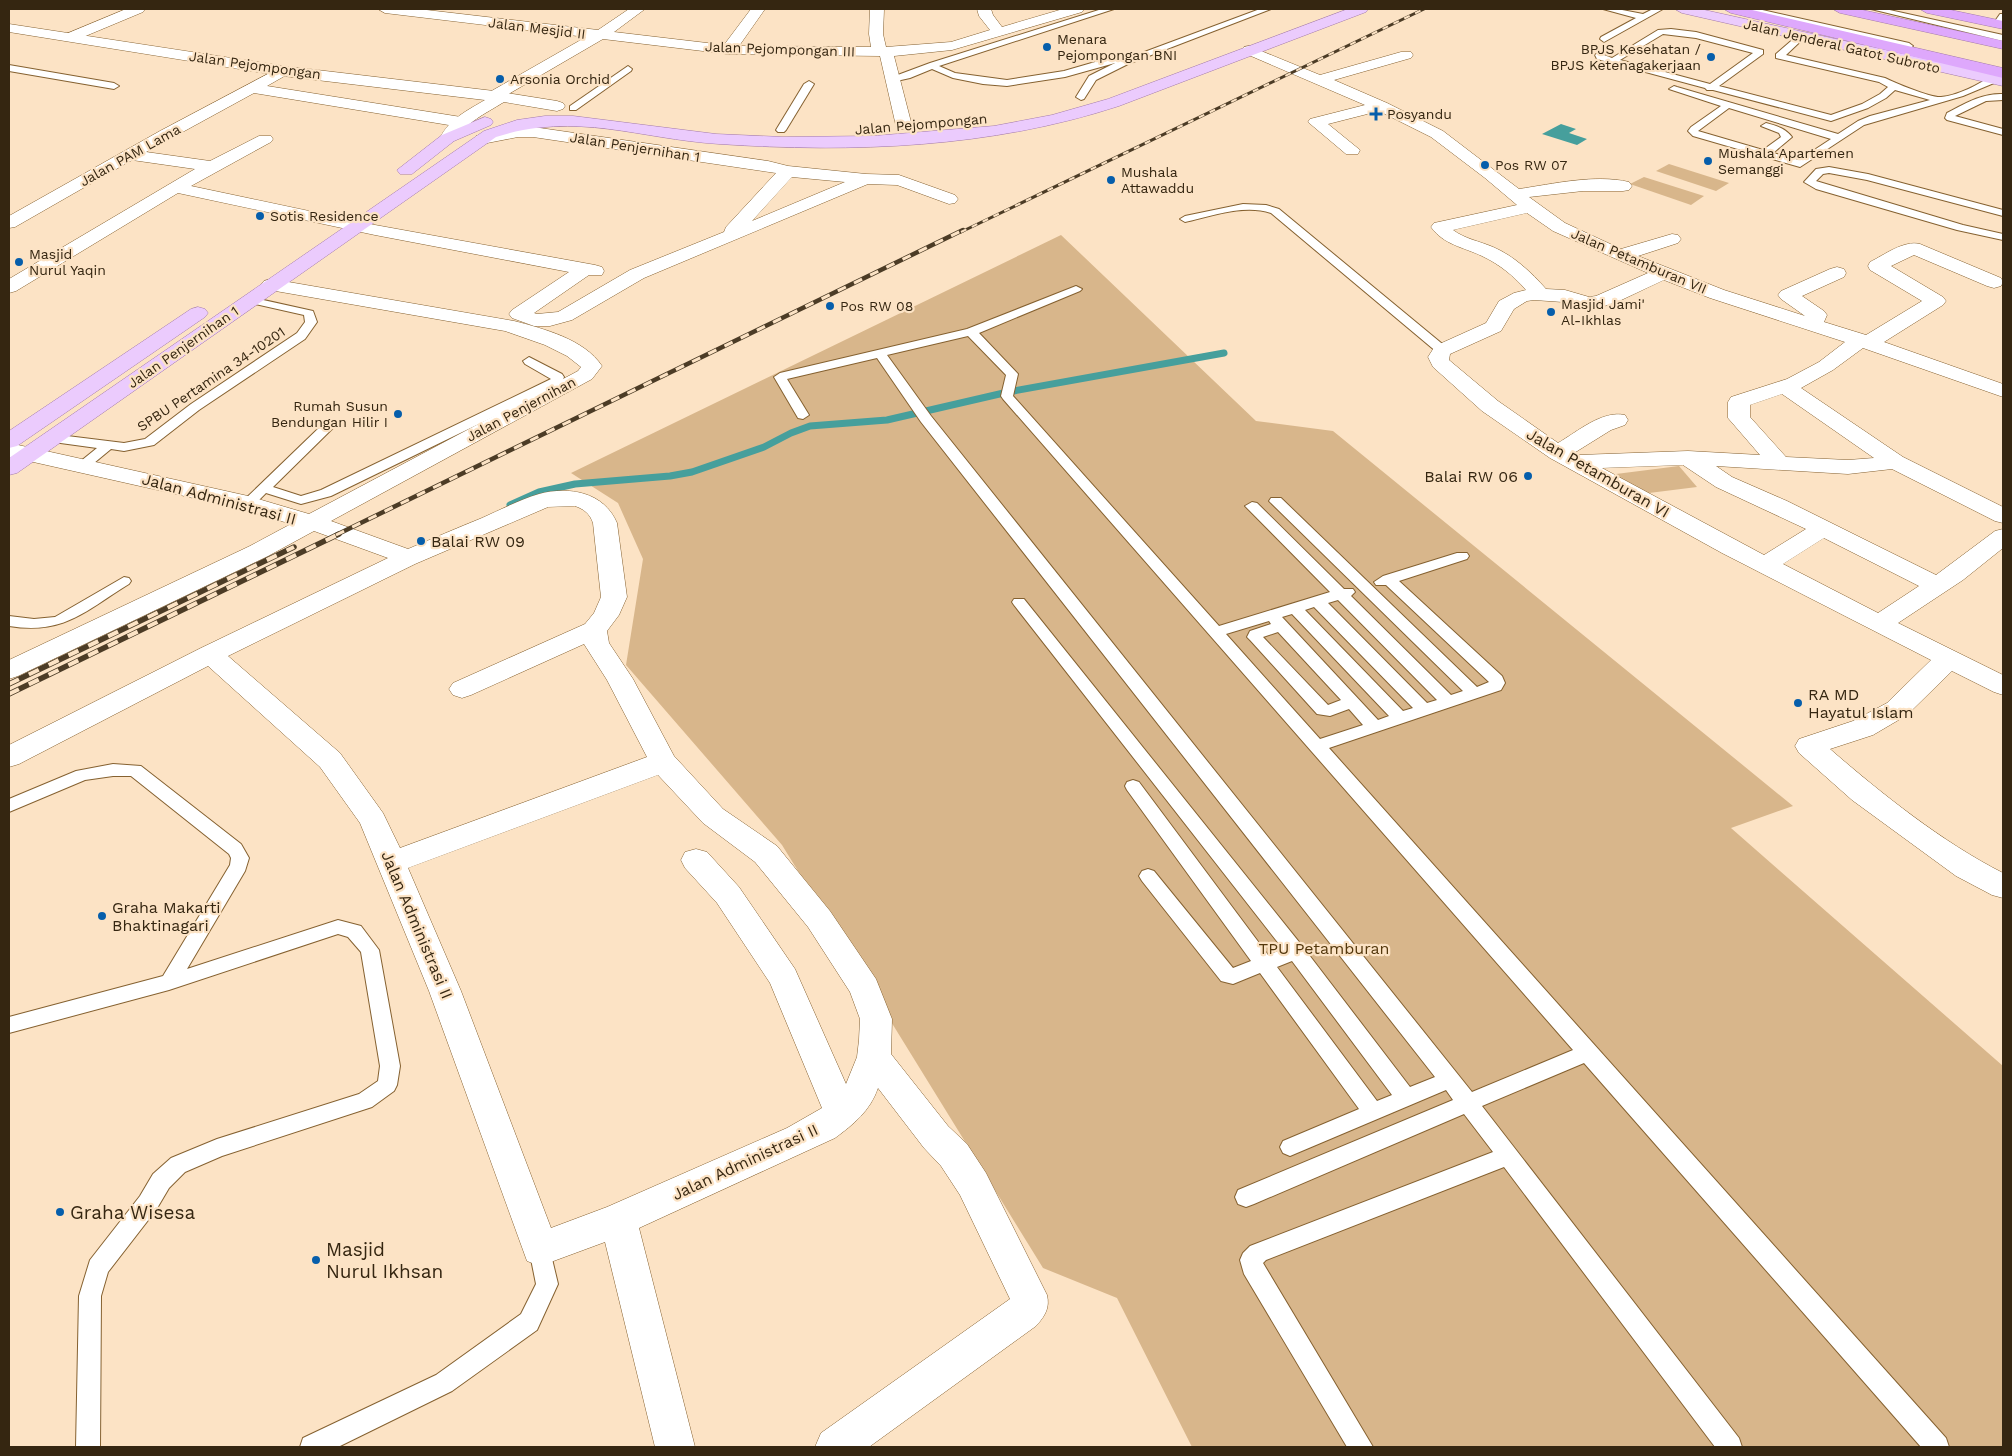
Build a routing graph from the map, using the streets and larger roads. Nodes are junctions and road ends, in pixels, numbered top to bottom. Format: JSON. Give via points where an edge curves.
{"nodes":[{"id":1,"x":138,"y":9,"type":"edge"},
{"id":2,"x":385,"y":9,"type":"edge"},
{"id":3,"x":638,"y":9,"type":"edge"},
{"id":4,"x":758,"y":9,"type":"edge"},
{"id":5,"x":877,"y":9,"type":"edge"},
{"id":6,"x":984,"y":9,"type":"edge"},
{"id":7,"x":1077,"y":9,"type":"edge"},
{"id":8,"x":1324,"y":9,"type":"edge"},
{"id":9,"x":1360,"y":9,"type":"edge"},
{"id":10,"x":1682,"y":9,"type":"edge"},
{"id":11,"x":1731,"y":9,"type":"edge"},
{"id":12,"x":1797,"y":9,"type":"edge"},
{"id":13,"x":1840,"y":9,"type":"edge"},
{"id":14,"x":1893,"y":9,"type":"edge"},
{"id":15,"x":405,"y":10,"type":"edge"},
{"id":16,"x":1937,"y":10,"type":"edge"},
{"id":17,"x":521,"y":14,"type":"dead end"},
{"id":18,"x":504,"y":24,"type":"junction"},
{"id":19,"x":2002,"y":25,"type":"edge"},
{"id":20,"x":11,"y":30,"type":"edge"},
{"id":21,"x":999,"y":33,"type":"junction"},
{"id":22,"x":599,"y":36,"type":"junction"},
{"id":23,"x":71,"y":37,"type":"junction"},
{"id":24,"x":2003,"y":45,"type":"edge"},
{"id":25,"x":728,"y":50,"type":"junction"},
{"id":26,"x":1249,"y":50,"type":"junction"},
{"id":27,"x":882,"y":52,"type":"junction"},
{"id":28,"x":1406,"y":55,"type":"dead end"},
{"id":29,"x":2003,"y":56,"type":"edge"},
{"id":30,"x":283,"y":71,"type":"junction"},
{"id":31,"x":2001,"y":75,"type":"edge"},
{"id":32,"x":1318,"y":80,"type":"junction"},
{"id":33,"x":252,"y":88,"type":"junction"},
{"id":34,"x":498,"y":97,"type":"junction"},
{"id":35,"x":1381,"y":106,"type":"junction"},
{"id":36,"x":554,"y":113,"type":"junction"},
{"id":37,"x":461,"y":122,"type":"junction"},
{"id":38,"x":904,"y":126,"type":"junction"},
{"id":39,"x":679,"y":134,"type":"junction"},
{"id":40,"x":448,"y":138,"type":"junction"},
{"id":41,"x":265,"y":139,"type":"dead end"},
{"id":42,"x":482,"y":139,"type":"junction"},
{"id":43,"x":637,"y":148,"type":"junction"},
{"id":44,"x":1352,"y":150,"type":"dead end"},
{"id":45,"x":129,"y":155,"type":"junction"},
{"id":46,"x":212,"y":166,"type":"junction"},
{"id":47,"x":788,"y":171,"type":"junction"},
{"id":48,"x":866,"y":179,"type":"junction"},
{"id":49,"x":1623,"y":186,"type":"dead end"},
{"id":50,"x":177,"y":188,"type":"junction"},
{"id":51,"x":949,"y":199,"type":"dead end"},
{"id":52,"x":1524,"y":201,"type":"junction"},
{"id":53,"x":362,"y":202,"type":"junction"},
{"id":54,"x":383,"y":207,"type":"junction"},
{"id":55,"x":335,"y":221,"type":"junction"},
{"id":56,"x":9,"y":224,"type":"edge"},
{"id":57,"x":357,"y":226,"type":"junction"},
{"id":58,"x":726,"y":237,"type":"junction"},
{"id":59,"x":1672,"y":240,"type":"dead end"},
{"id":60,"x":285,"y":254,"type":"dead end"},
{"id":61,"x":1620,"y":256,"type":"junction"},
{"id":62,"x":584,"y":270,"type":"junction"},
{"id":63,"x":1663,"y":273,"type":"junction"},
{"id":64,"x":1837,"y":273,"type":"dead end"},
{"id":65,"x":636,"y":274,"type":"junction"},
{"id":66,"x":1994,"y":282,"type":"dead end"},
{"id":67,"x":271,"y":285,"type":"junction"},
{"id":68,"x":9,"y":287,"type":"edge"},
{"id":69,"x":1540,"y":294,"type":"junction"},
{"id":70,"x":211,"y":304,"type":"dead end"},
{"id":71,"x":1806,"y":322,"type":"junction"},
{"id":72,"x":1864,"y":341,"type":"junction"},
{"id":73,"x":1784,"y":386,"type":"junction"},
{"id":74,"x":2003,"y":391,"type":"edge"},
{"id":75,"x":1617,"y":420,"type":"dead end"},
{"id":76,"x":9,"y":441,"type":"edge"},
{"id":77,"x":18,"y":452,"type":"edge"},
{"id":78,"x":1567,"y":457,"type":"junction"},
{"id":79,"x":1687,"y":458,"type":"junction"},
{"id":80,"x":1778,"y":462,"type":"junction"},
{"id":81,"x":1896,"y":462,"type":"junction"},
{"id":82,"x":9,"y":468,"type":"edge"},
{"id":83,"x":2003,"y":516,"type":"edge"},
{"id":84,"x":309,"y":522,"type":"junction"},
{"id":85,"x":1822,"y":528,"type":"junction"},
{"id":86,"x":2003,"y":536,"type":"edge"},
{"id":87,"x":406,"y":559,"type":"junction"},
{"id":88,"x":1765,"y":565,"type":"junction"},
{"id":89,"x":1938,"y":586,"type":"junction"},
{"id":90,"x":1880,"y":623,"type":"junction"},
{"id":91,"x":594,"y":630,"type":"junction"},
{"id":92,"x":210,"y":654,"type":"junction"},
{"id":93,"x":1949,"y":658,"type":"junction"},
{"id":94,"x":9,"y":670,"type":"edge"},
{"id":95,"x":2003,"y":686,"type":"edge"},
{"id":96,"x":462,"y":689,"type":"dead end"},
{"id":97,"x":9,"y":757,"type":"edge"},
{"id":98,"x":663,"y":762,"type":"junction"},
{"id":99,"x":696,"y":860,"type":"dead end"},
{"id":100,"x":391,"y":863,"type":"junction"},
{"id":101,"x":2003,"y":887,"type":"edge"},
{"id":102,"x":874,"y":1058,"type":"junction"},
{"id":103,"x":842,"y":1114,"type":"junction"},
{"id":104,"x":618,"y":1220,"type":"junction"},
{"id":105,"x":675,"y":1447,"type":"edge"},
{"id":106,"x":835,"y":1447,"type":"edge"}],
"edges":[{"from":1,"to":23,"type":"street"},
{"from":2,"to":15,"type":"street","name":"Jalan Mesjid II"},
{"from":3,"to":22,"type":"street"},
{"from":4,"to":25,"type":"street"},
{"from":5,"to":27,"type":"street","via":[[876,34]]},
{"from":6,"to":21,"type":"street"},
{"from":7,"to":21,"type":"street","name":"Jalan Pejompongan III"},
{"from":8,"to":38,"type":"main road","name":"Jalan Pejompongan","via":[[1120,85],[1043,109],[966,122]]},
{"from":9,"to":26,"type":"main road","name":"Jalan Pejompongan"},
{"from":10,"to":31,"type":"main road","name":"Jalan Jenderal Gatot Subroto","via":[[1801,37]]},
{"from":11,"to":31,"type":"highway","name":"Jalan Jenderal Gatot Subroto","via":[[1985,67]]},
{"from":12,"to":29,"type":"highway"},
{"from":13,"to":24,"type":"highway"},
{"from":14,"to":19,"type":"highway"},
{"from":15,"to":18,"type":"street","name":"Jalan Mesjid II"},
{"from":16,"to":19,"type":"highway"},
{"from":17,"to":18,"type":"street"},
{"from":18,"to":22,"type":"street","name":"Jalan Mesjid II"},
{"from":20,"to":23,"type":"street","name":"Jalan Pejompongan"},
{"from":21,"to":27,"type":"street","name":"Jalan Pejompongan III","via":[[952,46]]},
{"from":22,"to":25,"type":"street","name":"Jalan Pejompongan III"},
{"from":22,"to":34,"type":"street"},
{"from":23,"to":30,"type":"street","name":"Jalan Pejompongan"},
{"from":25,"to":27,"type":"street","name":"Jalan Pejompongan III"},
{"from":26,"to":32,"type":"street","name":"Jalan Petamburan VII"},
{"from":26,"to":39,"type":"main road","name":"Jalan Pejompongan","via":[[1139,94],[1053,120],[995,130],[895,140],[812,143],[715,139]]},
{"from":27,"to":38,"type":"street","via":[[893,80]]},
{"from":28,"to":32,"type":"street"},
{"from":30,"to":33,"type":"street","name":"Jalan PAM Lama"},
{"from":30,"to":34,"type":"street","name":"Jalan Pejompongan"},
{"from":32,"to":35,"type":"street","name":"Jalan Petamburan VII"},
{"from":33,"to":37,"type":"street"},
{"from":33,"to":45,"type":"street","name":"Jalan PAM Lama"},
{"from":34,"to":36,"type":"street","name":"Jalan Pejompongan"},
{"from":34,"to":37,"type":"street"},
{"from":35,"to":44,"type":"street","via":[[1316,122]]},
{"from":35,"to":52,"type":"street","name":"Jalan Petamburan VII","via":[[1437,134]]},
{"from":36,"to":38,"type":"main road","name":"Jalan Pejompongan","via":[[573,108],[730,128],[782,130]]},
{"from":36,"to":39,"type":"main road","name":"Jalan Pejompongan","via":[[586,121]]},
{"from":36,"to":40,"type":"main road","via":[[520,110]]},
{"from":36,"to":42,"type":"main road","name":"Jalan Penjernihan 1","via":[[516,124]]},
{"from":37,"to":40,"type":"street","via":[[450,131]]},
{"from":39,"to":43,"type":"main road","via":[[652,138]]},
{"from":40,"to":53,"type":"main road"},
{"from":41,"to":46,"type":"street"},
{"from":42,"to":43,"type":"street","name":"Jalan Penjernihan 1","via":[[533,132]]},
{"from":42,"to":54,"type":"main road","name":"Jalan Penjernihan 1"},
{"from":43,"to":47,"type":"street","name":"Jalan Penjernihan 1"},
{"from":45,"to":46,"type":"street"},
{"from":45,"to":56,"type":"street","name":"Jalan PAM Lama"},
{"from":46,"to":50,"type":"street"},
{"from":47,"to":48,"type":"street","name":"Jalan Penjernihan 1"},
{"from":47,"to":58,"type":"street"},
{"from":48,"to":51,"type":"street","via":[[899,180]]},
{"from":48,"to":58,"type":"street"},
{"from":49,"to":52,"type":"street","via":[[1570,187]]},
{"from":50,"to":55,"type":"street"},
{"from":50,"to":68,"type":"street"},
{"from":52,"to":61,"type":"street","name":"Jalan Petamburan VII","via":[[1560,227]]},
{"from":52,"to":69,"type":"street","via":[[1440,227],[1460,242],[1506,262],[1528,279]]},
{"from":53,"to":54,"type":"main road","via":[[368,207]]},
{"from":53,"to":55,"type":"main road"},
{"from":54,"to":57,"type":"main road","name":"Jalan Penjernihan 1"},
{"from":55,"to":57,"type":"street"},
{"from":55,"to":60,"type":"main road"},
{"from":57,"to":62,"type":"street"},
{"from":57,"to":67,"type":"main road","name":"Jalan Penjernihan 1"},
{"from":58,"to":65,"type":"street"},
{"from":59,"to":61,"type":"street"},
{"from":61,"to":63,"type":"street","name":"Jalan Petamburan VII"},
{"from":62,"to":65,"type":"street"},
{"from":62,"to":65,"type":"street","via":[[519,314],[557,320]]},
{"from":63,"to":69,"type":"street","via":[[1598,302]]},
{"from":63,"to":71,"type":"street","name":"Jalan Petamburan VII"},
{"from":64,"to":71,"type":"street","via":[[1788,295],[1817,315],[1815,320]]},
{"from":66,"to":72,"type":"street","via":[[1913,248],[1878,266],[1936,300]]},
{"from":67,"to":77,"type":"main road","name":"Jalan Penjernihan 1","via":[[51,438]]},
{"from":67,"to":84,"type":"street","name":"Jalan Penjernihan","via":[[527,330],[583,355],[592,366],[585,374]]},
{"from":69,"to":78,"type":"street","name":"Jalan Petamburan VI","via":[[1509,302],[1494,327],[1442,350],[1438,357],[1448,371],[1490,406]]},
{"from":70,"to":76,"type":"main road","name":"Jalan Penjernihan 1"},
{"from":71,"to":72,"type":"street","name":"Jalan Petamburan VII"},
{"from":72,"to":73,"type":"street","via":[[1826,366]]},
{"from":72,"to":74,"type":"street","name":"Jalan Petamburan VII"},
{"from":73,"to":80,"type":"street","via":[[1739,402],[1738,412],[1739,418]]},
{"from":73,"to":81,"type":"street"},
{"from":75,"to":78,"type":"street","via":[[1603,426]]},
{"from":77,"to":82,"type":"main road","name":"Jalan Penjernihan 1"},
{"from":77,"to":84,"type":"street","name":"Jalan Administrasi II","via":[[256,495]]},
{"from":78,"to":79,"type":"street"},
{"from":78,"to":88,"type":"street","name":"Jalan Petamburan VI"},
{"from":79,"to":80,"type":"street"},
{"from":79,"to":85,"type":"street","via":[[1724,482]]},
{"from":80,"to":81,"type":"street","via":[[1848,467]]},
{"from":81,"to":83,"type":"street"},
{"from":84,"to":87,"type":"street","name":"Jalan Administrasi II"},
{"from":84,"to":94,"type":"street","via":[[259,550]]},
{"from":85,"to":88,"type":"street"},
{"from":85,"to":89,"type":"street"},
{"from":86,"to":89,"type":"street"},
{"from":87,"to":91,"type":"street","via":[[544,500],[577,498],[590,503],[601,513],[613,587],[612,603]]},
{"from":87,"to":92,"type":"street"},
{"from":88,"to":90,"type":"street","name":"Jalan Petamburan VI"},
{"from":89,"to":90,"type":"street"},
{"from":90,"to":93,"type":"street","name":"Jalan Petamburan VI"},
{"from":91,"to":96,"type":"street"},
{"from":91,"to":98,"type":"street","name":"Jalan Administrasi II","via":[[596,643],[620,679]]},
{"from":92,"to":97,"type":"street"},
{"from":92,"to":100,"type":"street","name":"Jalan Administrasi II","via":[[330,760],[373,820]]},
{"from":93,"to":95,"type":"street","name":"Jalan Petamburan VI"},
{"from":93,"to":101,"type":"street","via":[[1897,709],[1863,728],[1809,746],[1862,793],[1966,868]]},
{"from":98,"to":100,"type":"street"},
{"from":98,"to":102,"type":"street","name":"Jalan Administrasi II","via":[[713,816],[766,854],[819,919],[865,988],[876,1020]]},
{"from":99,"to":103,"type":"street","via":[[728,895],[784,978]]},
{"from":100,"to":104,"type":"street","name":"Jalan Administrasi II","via":[[445,990],[540,1249]]},
{"from":102,"to":103,"type":"street","name":"Jalan Administrasi II","via":[[860,1094]]},
{"from":102,"to":106,"type":"street","via":[[954,1155],[973,1184],[1030,1305],[1022,1314]]},
{"from":103,"to":104,"type":"street","name":"Jalan Administrasi II","via":[[799,1139]]},
{"from":104,"to":105,"type":"street"}]}
